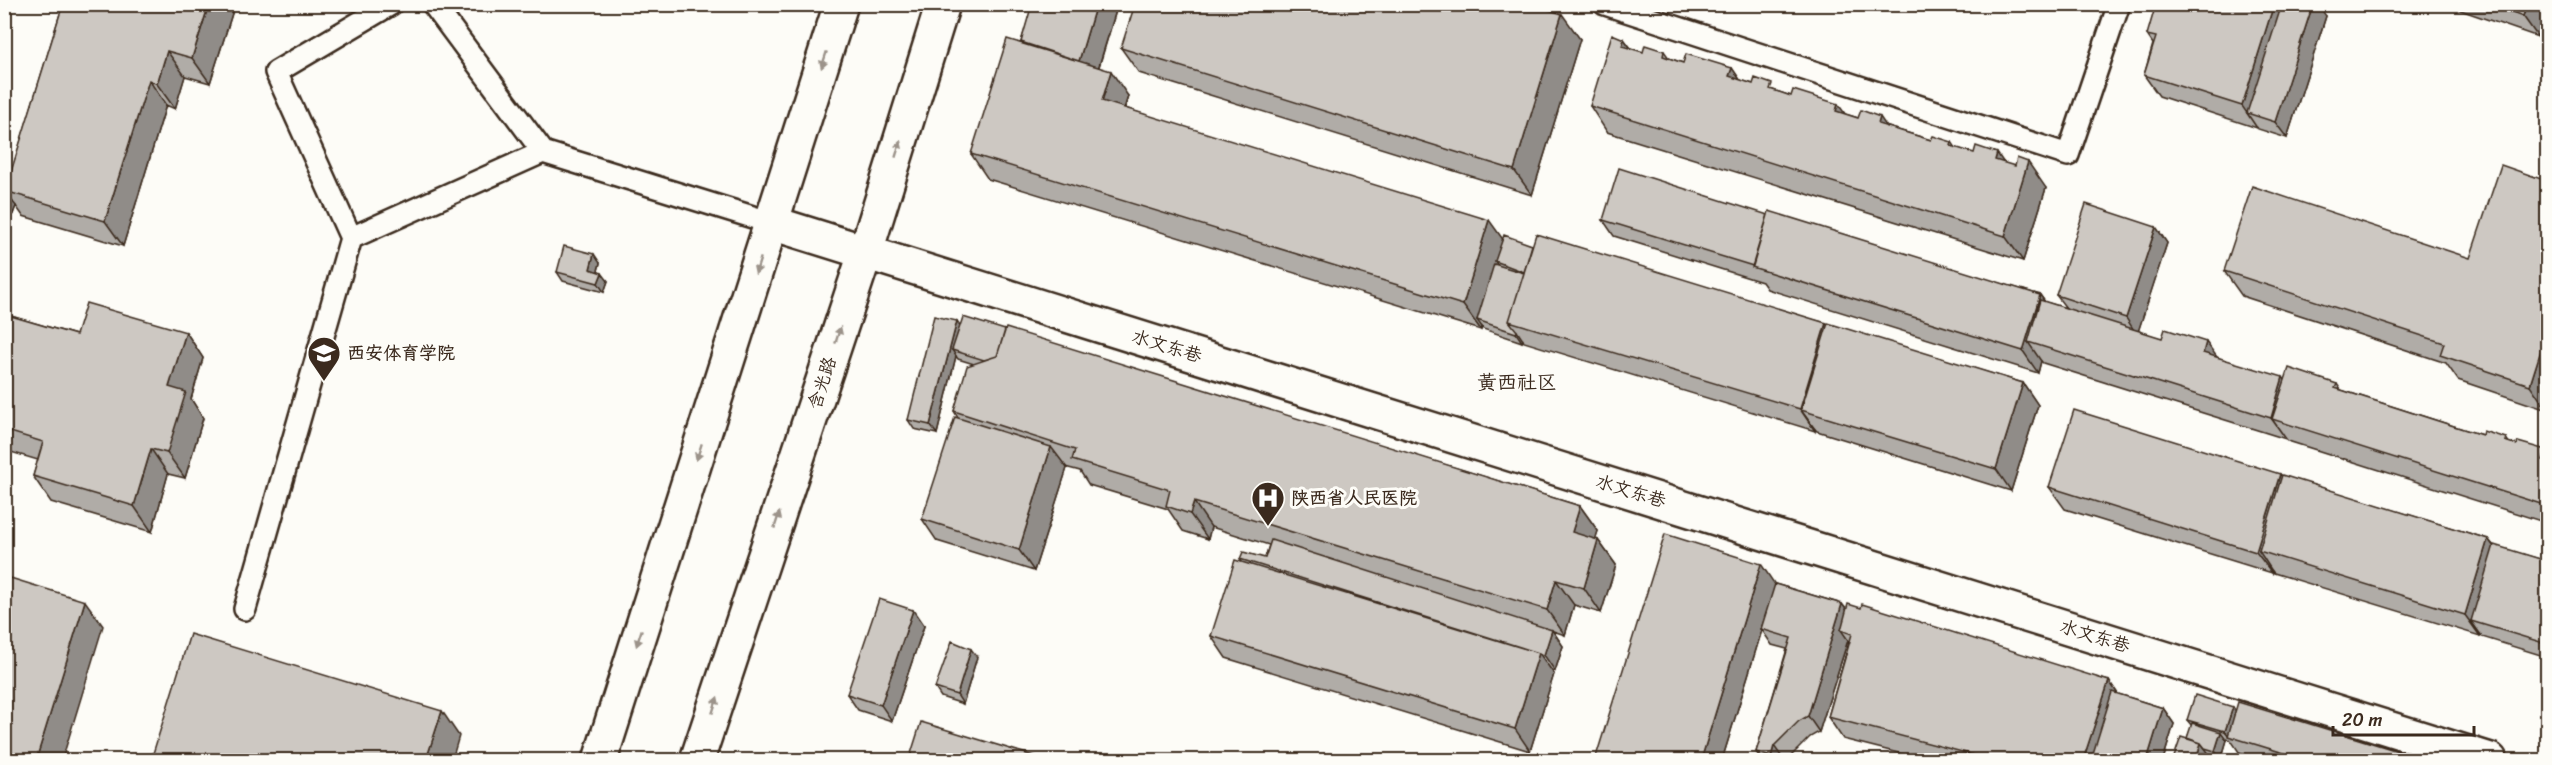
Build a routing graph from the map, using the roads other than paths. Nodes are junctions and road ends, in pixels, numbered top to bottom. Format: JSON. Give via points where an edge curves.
{"nodes":[{"id":1,"x":391,"y":4,"type":"edge"},
{"id":2,"x":433,"y":4,"type":"edge"},
{"id":3,"x":841,"y":4,"type":"edge"},
{"id":4,"x":943,"y":4,"type":"edge"},
{"id":5,"x":1605,"y":4,"type":"edge"},
{"id":6,"x":2119,"y":4,"type":"edge"},
{"id":7,"x":543,"y":152,"type":"junction"},
{"id":8,"x":772,"y":223,"type":"junction"},
{"id":9,"x":351,"y":237,"type":"junction"},
{"id":10,"x":866,"y":251,"type":"junction"},
{"id":11,"x":244,"y":609,"type":"dead end"},
{"id":12,"x":600,"y":760,"type":"edge"},
{"id":13,"x":697,"y":760,"type":"edge"},
{"id":14,"x":2490,"y":760,"type":"edge"}],
"edges":[{"from":1,"to":9,"type":"lane","via":[[276,72]]},
{"from":2,"to":7,"type":"lane"},
{"from":3,"to":8,"type":"street","one_way":true},
{"from":10,"to":4,"type":"street","name":"含光路","one_way":true},
{"from":5,"to":6,"type":"lane","via":[[2068,155]]},
{"from":7,"to":8,"type":"lane"},
{"from":7,"to":9,"type":"lane"},
{"from":8,"to":10,"type":"street","name":"水文东巷"},
{"from":8,"to":12,"type":"street","one_way":true},
{"from":9,"to":11,"type":"lane"},
{"from":13,"to":10,"type":"street","name":"含光路","one_way":true},
{"from":10,"to":14,"type":"street","name":"水文东巷"}]}
